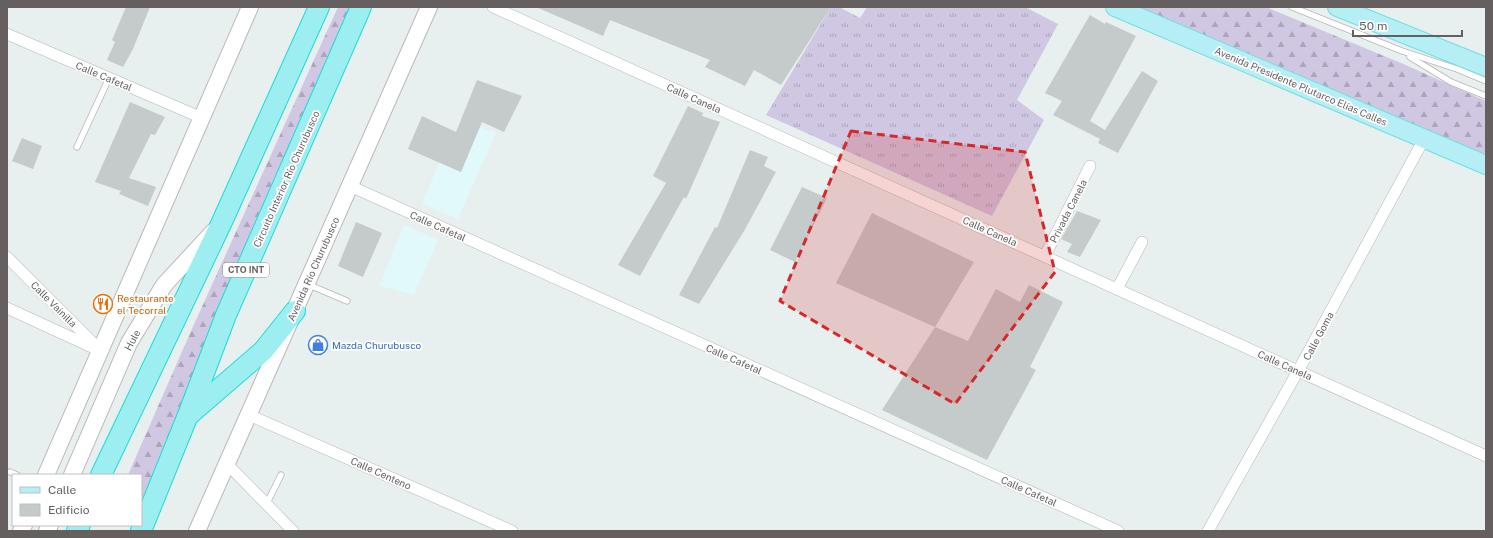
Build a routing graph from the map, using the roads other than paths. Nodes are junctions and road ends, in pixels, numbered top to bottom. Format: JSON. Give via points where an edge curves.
{"nodes":[{"id":1,"x":250,"y":7,"type":"edge"},
{"id":2,"x":319,"y":7,"type":"edge"},
{"id":3,"x":361,"y":7,"type":"edge"},
{"id":4,"x":429,"y":7,"type":"edge"},
{"id":5,"x":493,"y":7,"type":"edge"},
{"id":6,"x":1115,"y":7,"type":"edge"},
{"id":7,"x":1292,"y":7,"type":"edge"},
{"id":8,"x":1337,"y":7,"type":"edge"},
{"id":9,"x":7,"y":34,"type":"edge"},
{"id":10,"x":1402,"y":51,"type":"junction"},
{"id":11,"x":1486,"y":68,"type":"edge"},
{"id":12,"x":109,"y":78,"type":"junction"},
{"id":13,"x":1486,"y":81,"type":"edge"},
{"id":14,"x":1486,"y":96,"type":"edge"},
{"id":15,"x":202,"y":118,"type":"junction"},
{"id":16,"x":1424,"y":139,"type":"junction"},
{"id":17,"x":77,"y":147,"type":"dead end"},
{"id":18,"x":1090,"y":166,"type":"dead end"},
{"id":19,"x":1486,"y":166,"type":"edge"},
{"id":20,"x":350,"y":186,"type":"junction"},
{"id":21,"x":221,"y":224,"type":"junction"},
{"id":22,"x":1142,"y":242,"type":"dead end"},
{"id":23,"x":1045,"y":256,"type":"junction"},
{"id":24,"x":7,"y":257,"type":"edge"},
{"id":25,"x":307,"y":284,"type":"junction"},
{"id":26,"x":1117,"y":289,"type":"junction"},
{"id":27,"x":347,"y":301,"type":"dead end"},
{"id":28,"x":7,"y":308,"type":"edge"},
{"id":29,"x":295,"y":311,"type":"junction"},
{"id":30,"x":100,"y":350,"type":"junction"},
{"id":31,"x":1298,"y":371,"type":"junction"},
{"id":32,"x":188,"y":415,"type":"junction"},
{"id":33,"x":249,"y":415,"type":"junction"},
{"id":34,"x":1486,"y":456,"type":"edge"},
{"id":35,"x":227,"y":464,"type":"junction"},
{"id":36,"x":10,"y":472,"type":"dead end"},
{"id":37,"x":14,"y":474,"type":"edge"},
{"id":38,"x":46,"y":474,"type":"edge"},
{"id":39,"x":72,"y":474,"type":"edge"},
{"id":40,"x":101,"y":474,"type":"edge"},
{"id":41,"x":281,"y":475,"type":"dead end"},
{"id":42,"x":267,"y":503,"type":"junction"},
{"id":43,"x":141,"y":531,"type":"edge"},
{"id":44,"x":197,"y":531,"type":"edge"},
{"id":45,"x":293,"y":531,"type":"edge"},
{"id":46,"x":512,"y":531,"type":"edge"},
{"id":47,"x":1118,"y":531,"type":"edge"},
{"id":48,"x":1208,"y":531,"type":"edge"}],
"edges":[{"from":1,"to":15,"type":"main road"},
{"from":2,"to":21,"type":"highway"},
{"from":3,"to":32,"type":"highway","name":"Circuito Interior Río Churubusco","number":"CTO INT","via":[[226,315]]},
{"from":4,"to":20,"type":"main road","name":"Avenida Río Churubusco"},
{"from":5,"to":23,"type":"street","name":"Calle Canela"},
{"from":6,"to":16,"type":"main road","name":"Avenida Presidente Plutarco Elías Calles"},
{"from":7,"to":10,"type":"lane"},
{"from":8,"to":11,"type":"main road"},
{"from":9,"to":12,"type":"street","name":"Calle Cafetal"},
{"from":10,"to":13,"type":"lane"},
{"from":10,"to":14,"type":"lane","via":[[1451,82]]},
{"from":12,"to":15,"type":"street","name":"Calle Cafetal"},
{"from":12,"to":17,"type":"lane"},
{"from":15,"to":30,"type":"main road"},
{"from":16,"to":19,"type":"main road","name":"Avenida Presidente Plutarco Elías Calles"},
{"from":16,"to":31,"type":"street","name":"Calle Goma"},
{"from":18,"to":23,"type":"street","name":"Privada Canela"},
{"from":20,"to":25,"type":"main road","name":"Avenida Río Churubusco"},
{"from":20,"to":47,"type":"street","name":"Calle Cafetal"},
{"from":21,"to":39,"type":"main road","name":"Hule","via":[[164,285],[129,343]]},
{"from":21,"to":40,"type":"highway"},
{"from":22,"to":26,"type":"street"},
{"from":23,"to":26,"type":"street","name":"Calle Canela"},
{"from":24,"to":30,"type":"street","name":"Calle Vainilla"},
{"from":25,"to":27,"type":"lane"},
{"from":25,"to":29,"type":"main road","name":"Avenida Río Churubusco"},
{"from":26,"to":31,"type":"street","name":"Calle Canela"},
{"from":28,"to":30,"type":"street"},
{"from":29,"to":32,"type":"highway","via":[[263,350]]},
{"from":29,"to":33,"type":"main road","name":"Avenida Río Churubusco"},
{"from":30,"to":38,"type":"main road"},
{"from":31,"to":34,"type":"street","name":"Calle Canela"},
{"from":31,"to":48,"type":"street","name":"Calle Goma"},
{"from":32,"to":43,"type":"highway","name":"Circuito Interior Río Churubusco","number":"CTO INT"},
{"from":33,"to":35,"type":"main road","name":"Avenida Río Churubusco"},
{"from":33,"to":46,"type":"street","name":"Calle Centeno"},
{"from":35,"to":42,"type":"street"},
{"from":35,"to":44,"type":"main road","name":"Avenida Río Churubusco"},
{"from":36,"to":37,"type":"lane"},
{"from":41,"to":42,"type":"lane"},
{"from":42,"to":45,"type":"street"}]}
